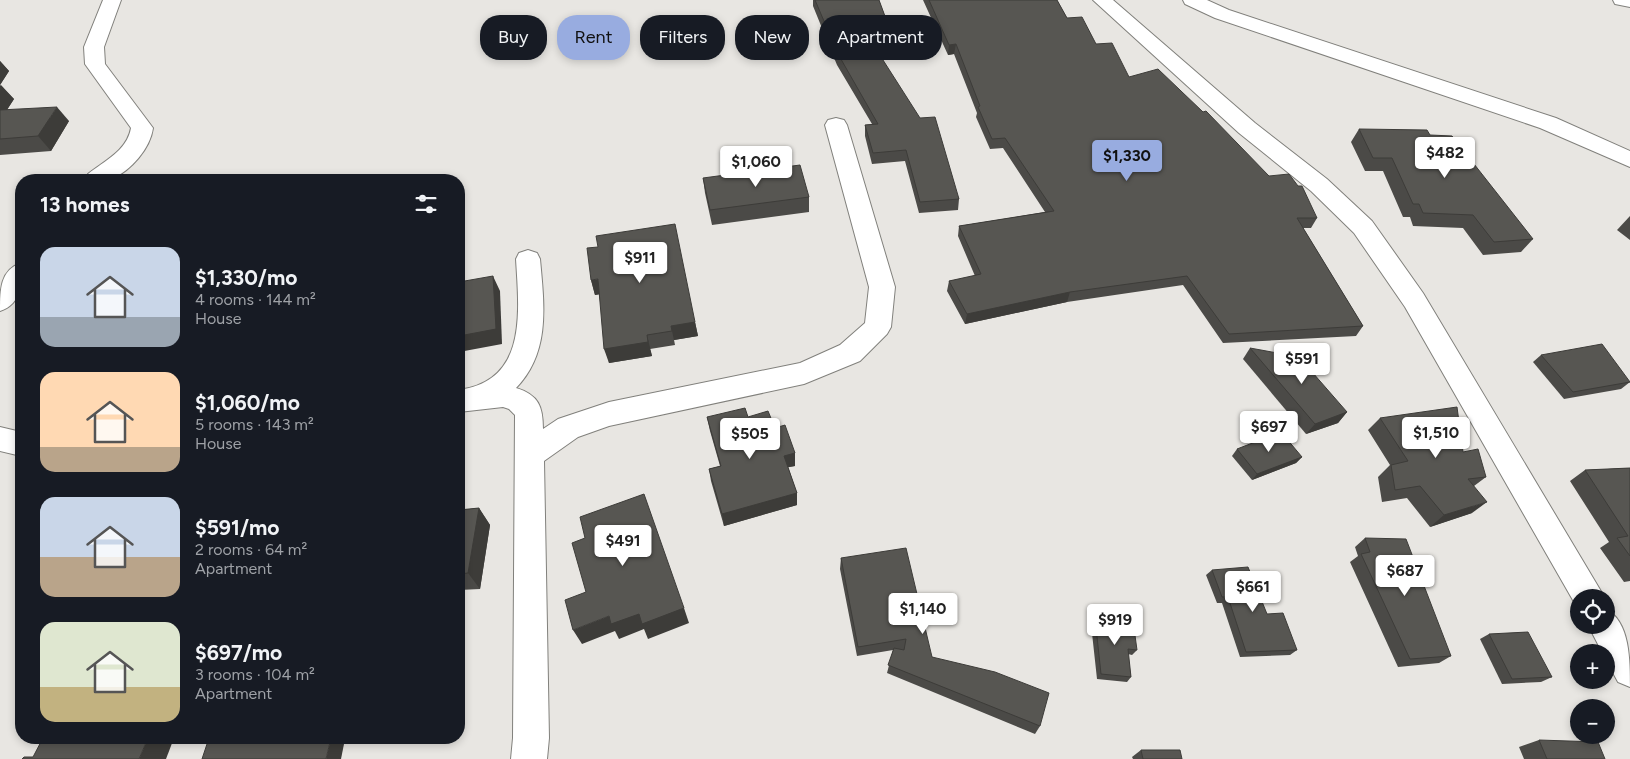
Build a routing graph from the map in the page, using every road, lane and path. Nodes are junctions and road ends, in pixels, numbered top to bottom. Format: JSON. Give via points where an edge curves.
{"nodes":[{"id":1,"x":112,"y":0,"type":"edge"},
{"id":2,"x":1102,"y":0,"type":"edge"},
{"id":3,"x":1192,"y":0,"type":"edge"},
{"id":4,"x":1622,"y":0,"type":"edge"},
{"id":5,"x":1630,"y":1,"type":"edge"},
{"id":6,"x":836,"y":125,"type":"dead end"},
{"id":7,"x":1630,"y":160,"type":"edge"},
{"id":8,"x":103,"y":174,"type":"edge"},
{"id":9,"x":528,"y":259,"type":"dead end"},
{"id":10,"x":15,"y":280,"type":"edge"},
{"id":11,"x":0,"y":301,"type":"edge"},
{"id":12,"x":471,"y":399,"type":"edge"},
{"id":13,"x":0,"y":439,"type":"edge"},
{"id":14,"x":15,"y":443,"type":"edge"},
{"id":15,"x":528,"y":456,"type":"junction"},
{"id":16,"x":1584,"y":589,"type":"edge"},
{"id":17,"x":1610,"y":634,"type":"edge"},
{"id":18,"x":1630,"y":670,"type":"edge"},
{"id":19,"x":529,"y":759,"type":"edge"}],
"edges":[{"from":1,"to":8,"type":"street","via":[[94,47],[95,64],[142,128],[142,138]]},
{"from":2,"to":16,"type":"street","via":[[1363,227],[1414,300]]},
{"from":3,"to":7,"type":"street","via":[[1222,14],[1548,124]]},
{"from":4,"to":5,"type":"street"},
{"from":6,"to":15,"type":"street","via":[[882,287],[878,327],[850,352],[804,374],[609,414],[568,428]]},
{"from":9,"to":12,"type":"street","via":[[531,332],[525,355],[511,376]]},
{"from":10,"to":11,"type":"street"},
{"from":12,"to":15,"type":"street","via":[[503,396],[518,400],[529,411]]},
{"from":13,"to":14,"type":"street"},
{"from":15,"to":19,"type":"street"},
{"from":17,"to":18,"type":"street"}]}
